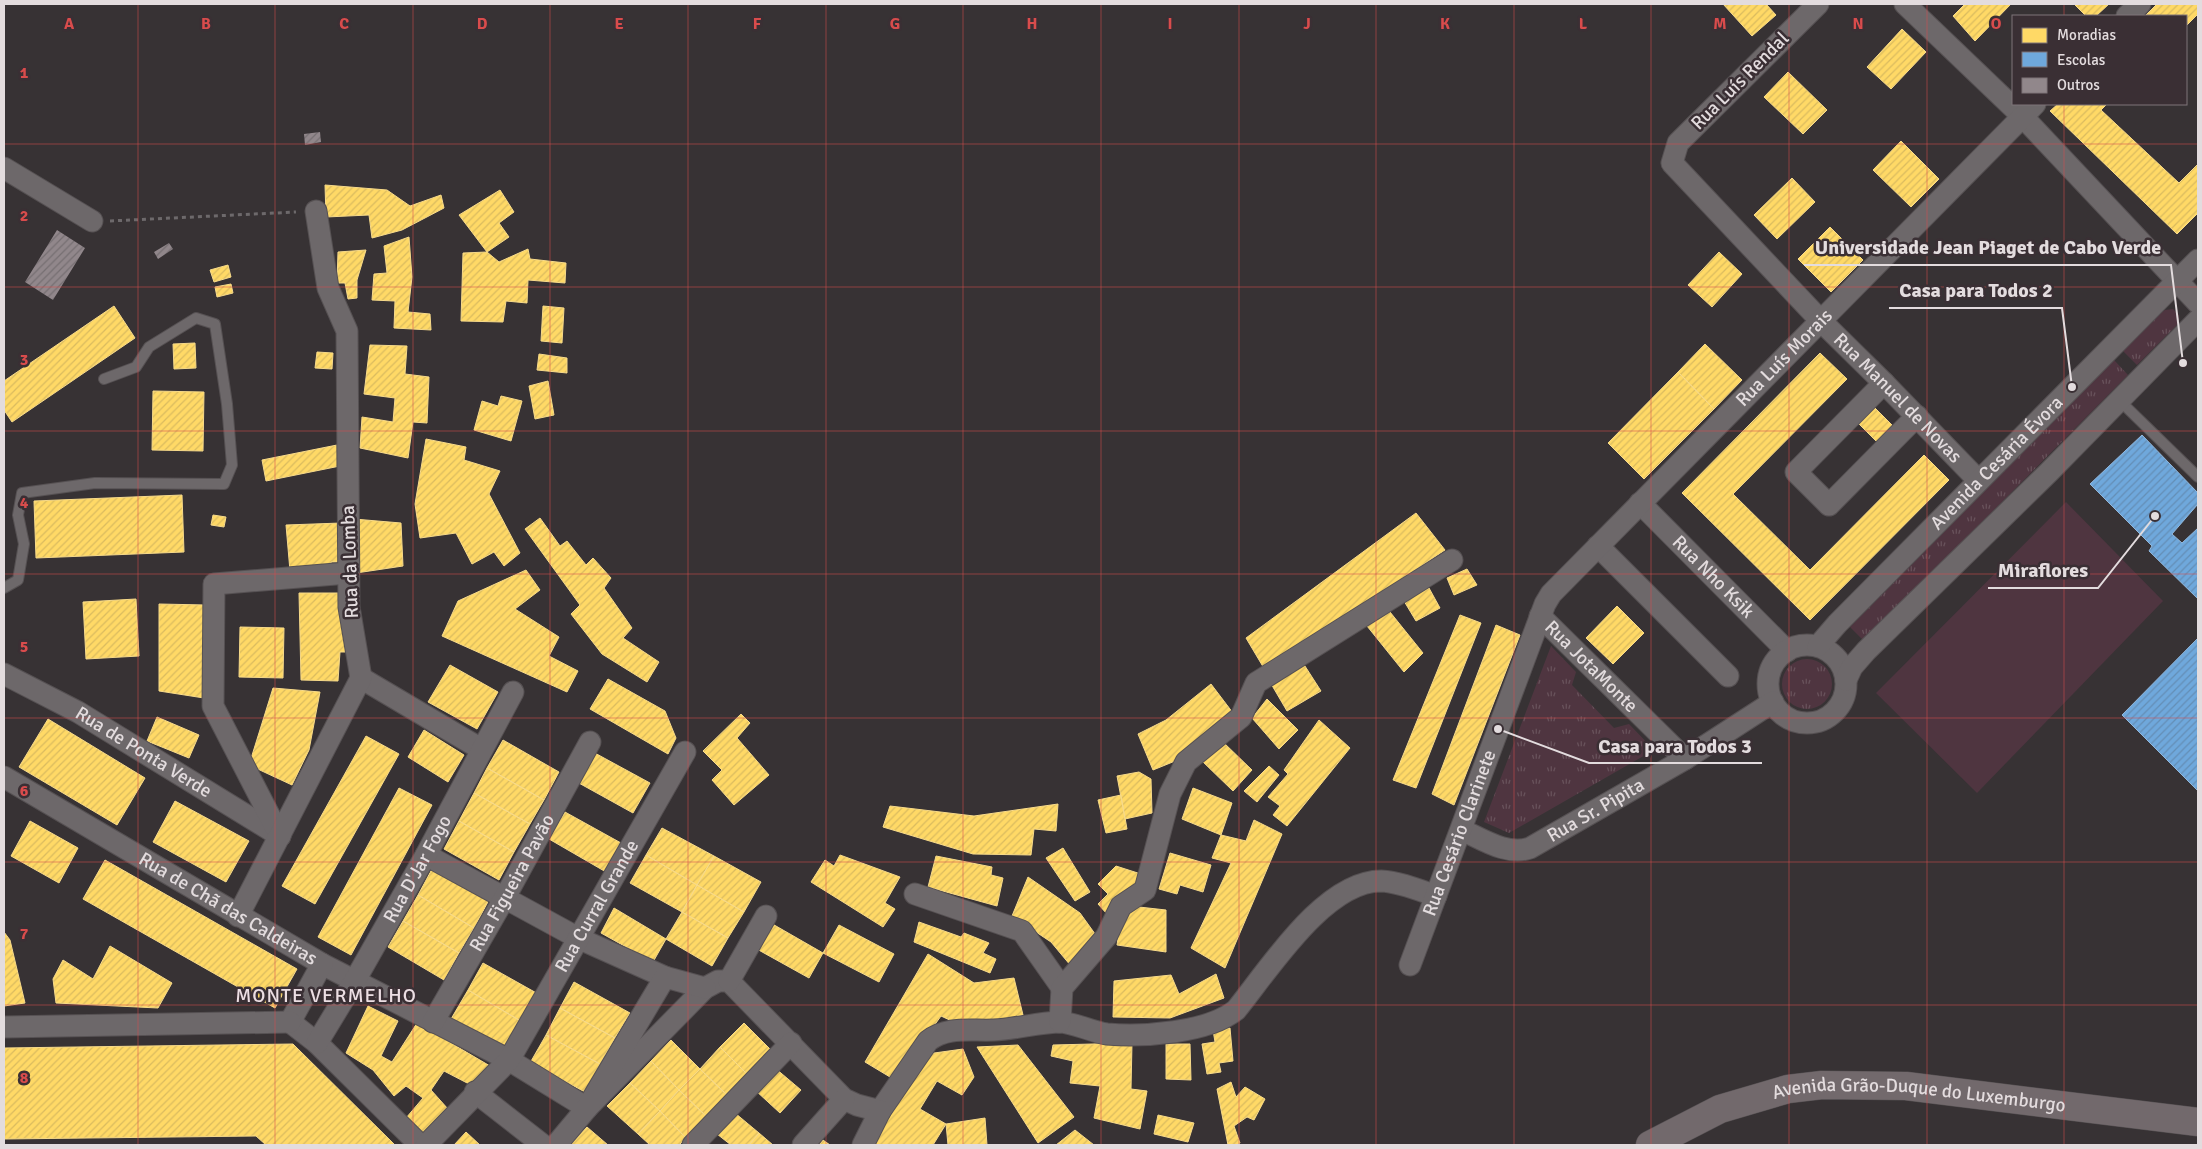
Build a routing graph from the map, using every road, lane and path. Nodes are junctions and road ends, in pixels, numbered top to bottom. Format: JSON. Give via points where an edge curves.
{"nodes":[{"id":1,"x":1818,"y":4,"type":"edge"},
{"id":2,"x":1905,"y":4,"type":"edge"},
{"id":3,"x":2140,"y":4,"type":"edge"},
{"id":4,"x":2128,"y":15,"type":"edge"},
{"id":5,"x":2012,"y":96,"type":"edge"},
{"id":6,"x":2028,"y":110,"type":"edge"},
{"id":7,"x":1672,"y":163,"type":"joint"},
{"id":8,"x":4,"y":168,"type":"edge"},
{"id":9,"x":316,"y":211,"type":"joint"},
{"id":10,"x":92,"y":221,"type":"joint"},
{"id":11,"x":2198,"y":260,"type":"edge"},
{"id":12,"x":2178,"y":281,"type":"junction"},
{"id":13,"x":2198,"y":303,"type":"edge"},
{"id":14,"x":2198,"y":320,"type":"edge"},
{"id":15,"x":1821,"y":321,"type":"junction"},
{"id":16,"x":104,"y":379,"type":"dead end"},
{"id":17,"x":1884,"y":382,"type":"junction"},
{"id":18,"x":2118,"y":400,"type":"junction"},
{"id":19,"x":1917,"y":416,"type":"junction"},
{"id":20,"x":2198,"y":477,"type":"edge"},
{"id":21,"x":1978,"y":480,"type":"junction"},
{"id":22,"x":1640,"y":503,"type":"junction"},
{"id":23,"x":1598,"y":546,"type":"junction"},
{"id":24,"x":1452,"y":560,"type":"dead end"},
{"id":25,"x":348,"y":573,"type":"junction"},
{"id":26,"x":4,"y":588,"type":"edge"},
{"id":27,"x":1540,"y":616,"type":"junction"},
{"id":28,"x":1818,"y":646,"type":"junction"},
{"id":29,"x":1787,"y":651,"type":"junction"},
{"id":30,"x":4,"y":674,"type":"edge"},
{"id":31,"x":1728,"y":676,"type":"dead end"},
{"id":32,"x":361,"y":678,"type":"junction"},
{"id":33,"x":1846,"y":680,"type":"junction"},
{"id":34,"x":513,"y":692,"type":"dead end"},
{"id":35,"x":1772,"y":702,"type":"junction"},
{"id":36,"x":590,"y":742,"type":"dead end"},
{"id":37,"x":481,"y":749,"type":"junction"},
{"id":38,"x":685,"y":752,"type":"dead end"},
{"id":39,"x":1685,"y":759,"type":"junction"},
{"id":40,"x":4,"y":776,"type":"edge"},
{"id":41,"x":1462,"y":830,"type":"junction"},
{"id":42,"x":280,"y":836,"type":"junction"},
{"id":43,"x":426,"y":855,"type":"junction"},
{"id":44,"x":915,"y":894,"type":"dead end"},
{"id":45,"x":1436,"y":896,"type":"junction"},
{"id":46,"x":504,"y":899,"type":"junction"},
{"id":47,"x":238,"y":916,"type":"junction"},
{"id":48,"x":766,"y":916,"type":"dead end"},
{"id":49,"x":580,"y":939,"type":"junction"},
{"id":50,"x":322,"y":964,"type":"junction"},
{"id":51,"x":1410,"y":965,"type":"dead end"},
{"id":52,"x":665,"y":977,"type":"junction"},
{"id":53,"x":730,"y":981,"type":"junction"},
{"id":54,"x":354,"y":982,"type":"junction"},
{"id":55,"x":705,"y":988,"type":"junction"},
{"id":56,"x":1062,"y":988,"type":"junction"},
{"id":57,"x":290,"y":1022,"type":"junction"},
{"id":58,"x":433,"y":1022,"type":"junction"},
{"id":59,"x":1060,"y":1022,"type":"junction"},
{"id":60,"x":4,"y":1027,"type":"edge"},
{"id":61,"x":791,"y":1043,"type":"junction"},
{"id":62,"x":317,"y":1044,"type":"junction"},
{"id":63,"x":509,"y":1060,"type":"junction"},
{"id":64,"x":475,"y":1092,"type":"junction"},
{"id":65,"x":844,"y":1098,"type":"junction"},
{"id":66,"x":587,"y":1108,"type":"junction"},
{"id":67,"x":880,"y":1111,"type":"junction"},
{"id":68,"x":2198,"y":1122,"type":"edge"},
{"id":69,"x":420,"y":1145,"type":"edge"},
{"id":70,"x":426,"y":1145,"type":"edge"},
{"id":71,"x":543,"y":1145,"type":"edge"},
{"id":72,"x":556,"y":1145,"type":"edge"},
{"id":73,"x":693,"y":1145,"type":"edge"},
{"id":74,"x":803,"y":1145,"type":"edge"},
{"id":75,"x":863,"y":1145,"type":"edge"},
{"id":76,"x":1650,"y":1145,"type":"edge"}],
"edges":[{"from":1,"to":7,"type":"street","name":"Rua Luís Rendal","via":[[1678,143]]},
{"from":2,"to":5,"type":"street"},
{"from":3,"to":4,"type":"street"},
{"from":6,"to":12,"type":"street"},
{"from":6,"to":15,"type":"street","name":"Rua Luís Morais"},
{"from":7,"to":15,"type":"street","name":"Rua Manuel de Novas"},
{"from":8,"to":10,"type":"street"},
{"from":9,"to":10,"type":"path"},
{"from":9,"to":25,"type":"street","name":"Rua da Lomba","via":[[328,288],[347,331]]},
{"from":11,"to":12,"type":"street","name":"Avenida Cesária Évora"},
{"from":12,"to":13,"type":"street"},
{"from":12,"to":21,"type":"street","name":"Avenida Cesária Évora"},
{"from":14,"to":18,"type":"street"},
{"from":15,"to":17,"type":"street","name":"Rua Manuel de Novas"},
{"from":15,"to":22,"type":"street","name":"Rua Luís Morais"},
{"from":16,"to":26,"type":"lane","via":[[136,366],[149,347],[196,318],[215,324],[232,466],[224,484],[95,483],[22,493],[18,515],[24,544],[18,580]]},
{"from":17,"to":19,"type":"street","name":"Rua Manuel de Novas"},
{"from":17,"to":19,"type":"street","via":[[1796,472],[1829,505]]},
{"from":18,"to":20,"type":"lane"},
{"from":18,"to":33,"type":"street","via":[[1866,651]]},
{"from":19,"to":21,"type":"street","name":"Rua Manuel de Novas"},
{"from":21,"to":28,"type":"street","name":"Avenida Cesária Évora"},
{"from":22,"to":23,"type":"street","name":"Rua Luís Morais"},
{"from":22,"to":29,"type":"street","name":"Rua Nho Ksik"},
{"from":23,"to":27,"type":"street","name":"Rua Luís Morais","via":[[1551,594]]},
{"from":23,"to":31,"type":"street"},
{"from":24,"to":56,"type":"street","via":[[1256,683],[1241,717],[1186,762],[1170,794],[1145,890],[1121,906],[1106,936]]},
{"from":25,"to":32,"type":"street","name":"Rua da Lomba","via":[[349,607]]},
{"from":25,"to":42,"type":"street","via":[[214,584],[213,706]]},
{"from":27,"to":39,"type":"street","name":"Rua JotaMonte"},
{"from":27,"to":41,"type":"street","name":"Rua Cesário Clarinete"},
{"from":28,"to":29,"type":"street","via":[[1797,646]]},
{"from":28,"to":33,"type":"street","via":[[1837,659]]},
{"from":29,"to":35,"type":"street","via":[[1772,668],[1769,679]]},
{"from":30,"to":42,"type":"street","name":"Rua de Ponta Verde","via":[[78,712]]},
{"from":32,"to":37,"type":"street"},
{"from":32,"to":42,"type":"street"},
{"from":33,"to":35,"type":"street","via":[[1840,704],[1821,720],[1796,722],[1782,714]]},
{"from":34,"to":37,"type":"street","name":"Rua D'Jar Fogo"},
{"from":35,"to":39,"type":"street","name":"Rua Sr. Pipita"},
{"from":36,"to":46,"type":"street","name":"Rua Figueira Pavão"},
{"from":37,"to":43,"type":"street","name":"Rua D'Jar Fogo"},
{"from":38,"to":49,"type":"street","name":"Rua Curral Grande"},
{"from":39,"to":41,"type":"street","name":"Rua Sr. Pipita","via":[[1521,851],[1512,851]]},
{"from":40,"to":47,"type":"street","name":"Rua de Chã das Caldeiras"},
{"from":41,"to":45,"type":"street","name":"Rua Cesário Clarinete"},
{"from":42,"to":47,"type":"street"},
{"from":43,"to":46,"type":"street"},
{"from":43,"to":54,"type":"street","name":"Rua D'Jar Fogo"},
{"from":44,"to":56,"type":"street","via":[[1022,931]]},
{"from":45,"to":51,"type":"street","name":"Rua Cesário Clarinete"},
{"from":45,"to":59,"type":"street","via":[[1393,882],[1372,882],[1354,888],[1313,916],[1227,1017],[1171,1033],[1106,1034]]},
{"from":46,"to":49,"type":"street"},
{"from":46,"to":58,"type":"street","name":"Rua Figueira Pavão"},
{"from":47,"to":50,"type":"street","name":"Rua de Chã das Caldeiras"},
{"from":48,"to":53,"type":"street"},
{"from":49,"to":52,"type":"street"},
{"from":49,"to":63,"type":"street","name":"Rua Curral Grande"},
{"from":50,"to":54,"type":"street","name":"Rua de Chã das Caldeiras"},
{"from":50,"to":57,"type":"street"},
{"from":52,"to":55,"type":"street"},
{"from":52,"to":66,"type":"street"},
{"from":53,"to":55,"type":"street","via":[[718,981]]},
{"from":53,"to":61,"type":"street"},
{"from":54,"to":58,"type":"street","name":"Rua de Chã das Caldeiras"},
{"from":54,"to":62,"type":"street","name":"Rua D'Jar Fogo"},
{"from":55,"to":66,"type":"street"},
{"from":56,"to":59,"type":"street"},
{"from":57,"to":60,"type":"street"},
{"from":57,"to":62,"type":"street"},
{"from":58,"to":63,"type":"street","name":"Rua de Chã das Caldeiras"},
{"from":59,"to":67,"type":"street","via":[[996,1030],[950,1030],[938,1034],[928,1041]]},
{"from":61,"to":65,"type":"street"},
{"from":61,"to":73,"type":"street"},
{"from":62,"to":69,"type":"street"},
{"from":63,"to":64,"type":"street","name":"Rua Curral Grande"},
{"from":63,"to":66,"type":"street","name":"Rua de Chã das Caldeiras"},
{"from":64,"to":70,"type":"street","name":"Rua Curral Grande"},
{"from":64,"to":71,"type":"street"},
{"from":65,"to":67,"type":"street"},
{"from":65,"to":74,"type":"street"},
{"from":66,"to":72,"type":"street"},
{"from":67,"to":75,"type":"street"},
{"from":68,"to":76,"type":"main road","name":"Avenida Grão-Duque do Luxemburgo","via":[[1906,1086],[1830,1084],[1788,1089],[1720,1109]]}]}
